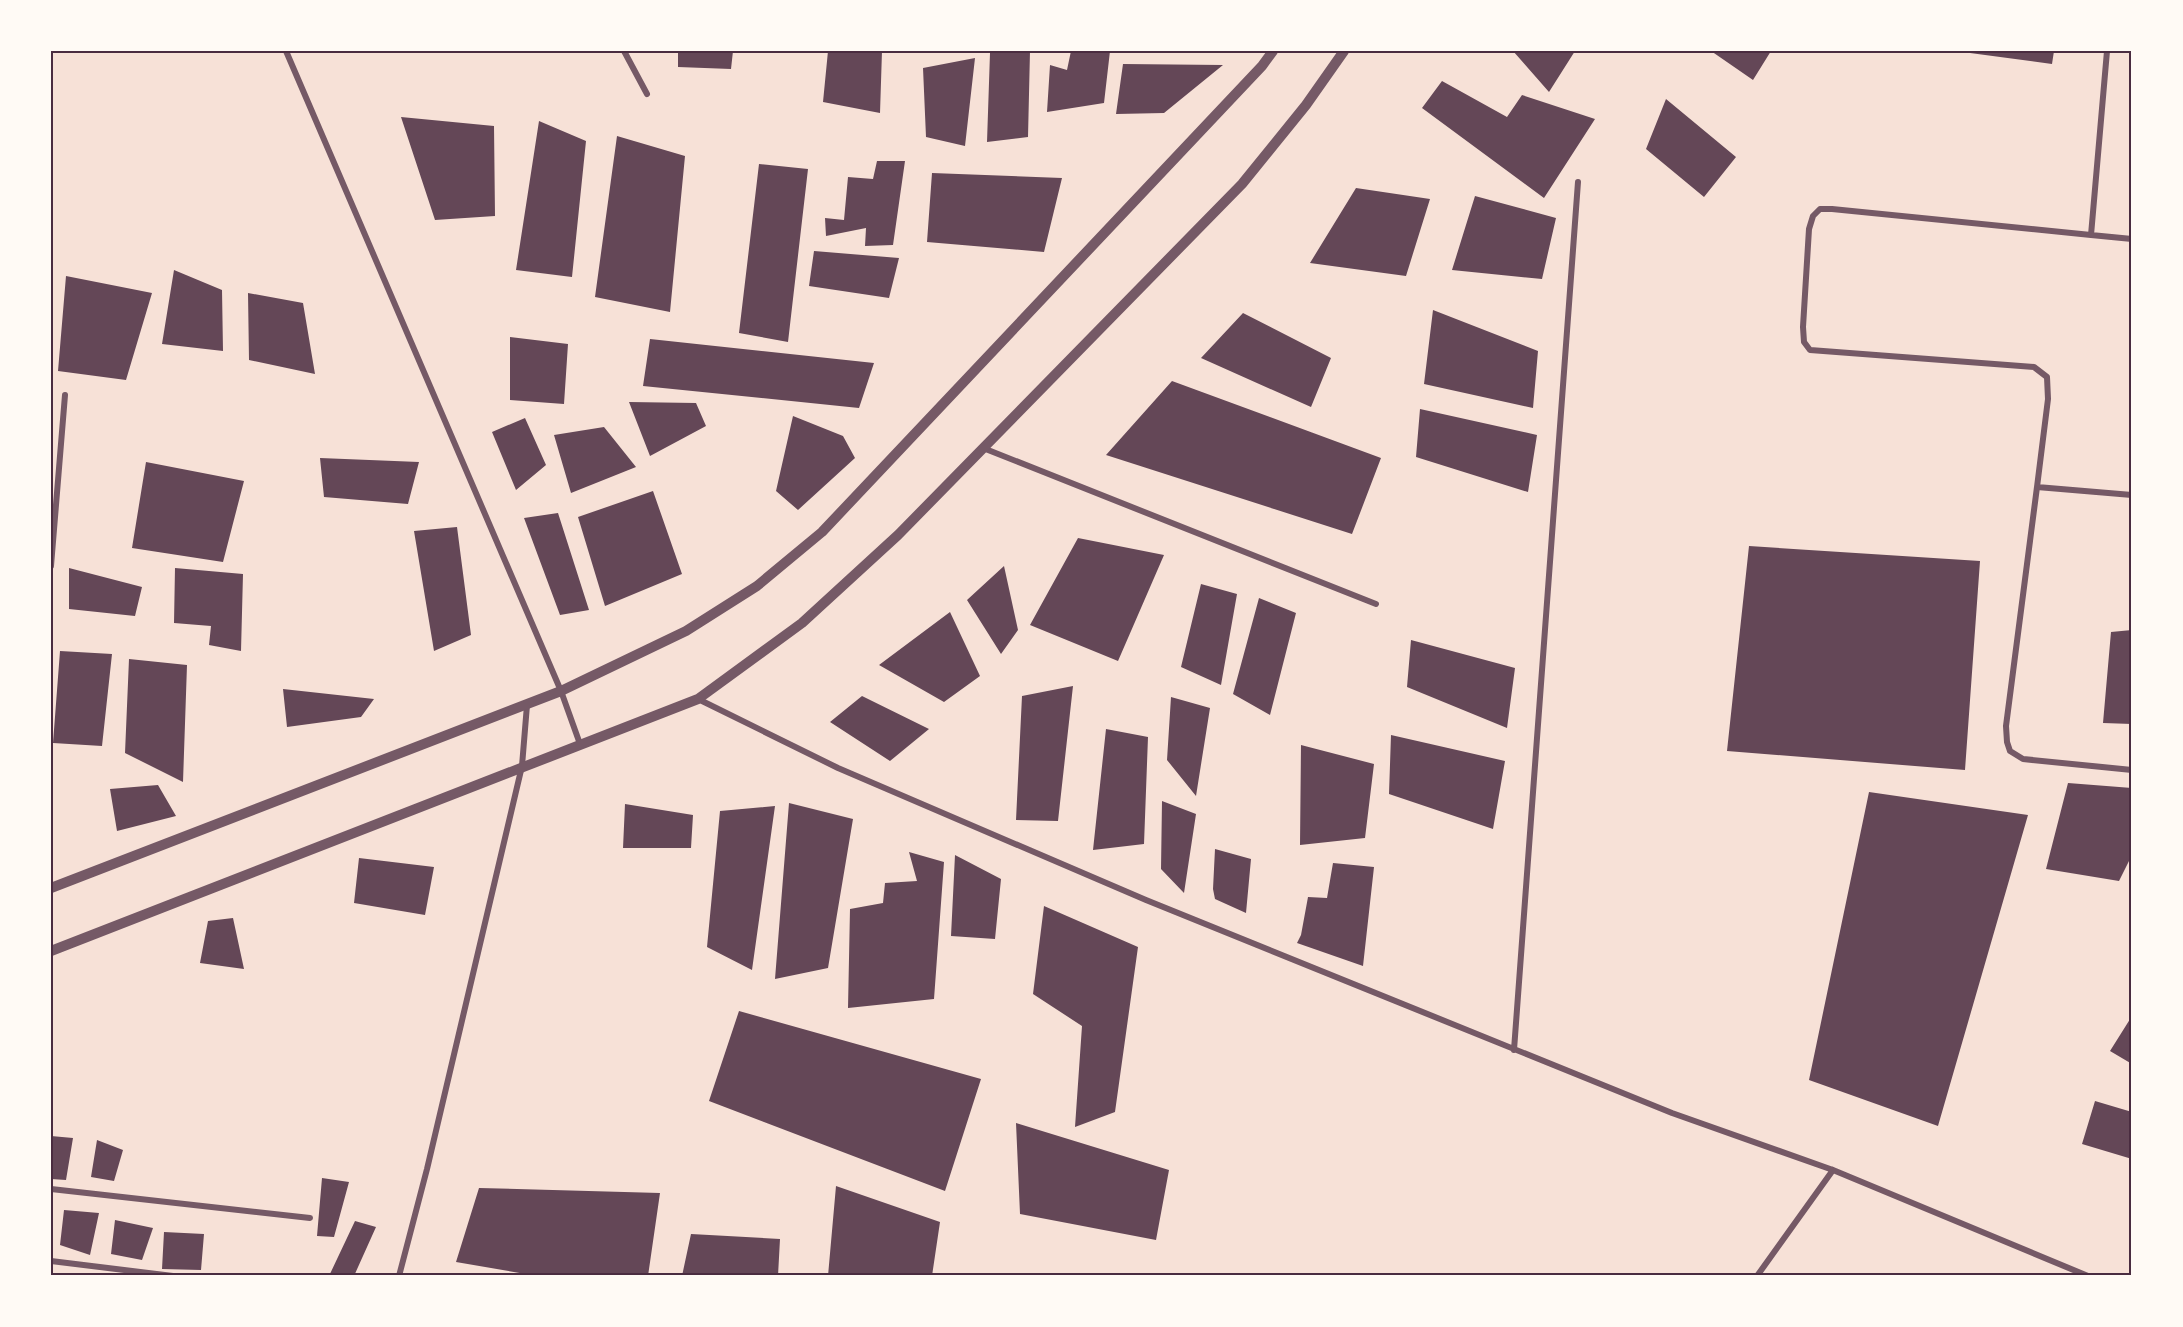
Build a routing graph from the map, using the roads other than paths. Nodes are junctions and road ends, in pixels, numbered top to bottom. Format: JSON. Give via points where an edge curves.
{"nodes":[{"id":1,"x":286,"y":51,"type":"edge"},
{"id":2,"x":624,"y":51,"type":"edge"},
{"id":3,"x":1273,"y":51,"type":"edge"},
{"id":4,"x":1344,"y":51,"type":"edge"},
{"id":5,"x":2107,"y":51,"type":"edge"},
{"id":6,"x":646,"y":94,"type":"dead end"},
{"id":7,"x":1578,"y":182,"type":"dead end"},
{"id":8,"x":2091,"y":235,"type":"junction"},
{"id":9,"x":2132,"y":238,"type":"edge"},
{"id":10,"x":65,"y":395,"type":"dead end"},
{"id":11,"x":983,"y":448,"type":"junction"},
{"id":12,"x":2037,"y":487,"type":"junction"},
{"id":13,"x":2132,"y":495,"type":"edge"},
{"id":14,"x":52,"y":535,"type":"edge"},
{"id":15,"x":51,"y":566,"type":"edge"},
{"id":16,"x":1376,"y":604,"type":"dead end"},
{"id":17,"x":561,"y":691,"type":"junction"},
{"id":18,"x":698,"y":699,"type":"junction"},
{"id":19,"x":527,"y":705,"type":"junction"},
{"id":20,"x":579,"y":744,"type":"junction"},
{"id":21,"x":522,"y":766,"type":"junction"},
{"id":22,"x":2132,"y":770,"type":"edge"},
{"id":23,"x":51,"y":888,"type":"edge"},
{"id":24,"x":51,"y":951,"type":"edge"},
{"id":25,"x":1515,"y":1050,"type":"junction"},
{"id":26,"x":1833,"y":1170,"type":"junction"},
{"id":27,"x":51,"y":1190,"type":"edge"},
{"id":28,"x":310,"y":1218,"type":"dead end"},
{"id":29,"x":51,"y":1261,"type":"edge"},
{"id":30,"x":173,"y":1276,"type":"edge"},
{"id":31,"x":399,"y":1276,"type":"edge"},
{"id":32,"x":1757,"y":1276,"type":"edge"},
{"id":33,"x":2088,"y":1276,"type":"edge"}],
"edges":[{"from":1,"to":17,"type":"street"},
{"from":2,"to":6,"type":"street"},
{"from":3,"to":17,"type":"street","via":[[822,532],[757,586],[686,631]]},
{"from":4,"to":11,"type":"street","via":[[1242,184]]},
{"from":5,"to":8,"type":"street"},
{"from":7,"to":25,"type":"street"},
{"from":8,"to":9,"type":"street"},
{"from":8,"to":12,"type":"street","via":[[1832,209],[1820,209],[1809,229],[1803,327],[1804,342],[1810,350],[2034,367],[2047,377]]},
{"from":10,"to":14,"type":"street"},
{"from":11,"to":16,"type":"street"},
{"from":11,"to":18,"type":"street","via":[[898,535],[802,623]]},
{"from":12,"to":13,"type":"street"},
{"from":12,"to":22,"type":"street","via":[[2006,726],[2010,751],[2023,759]]},
{"from":14,"to":15,"type":"street"},
{"from":17,"to":19,"type":"street"},
{"from":17,"to":20,"type":"street"},
{"from":18,"to":20,"type":"street"},
{"from":18,"to":25,"type":"street","via":[[838,768],[1134,896]]},
{"from":19,"to":21,"type":"street"},
{"from":19,"to":23,"type":"street"},
{"from":20,"to":21,"type":"street"},
{"from":21,"to":24,"type":"street"},
{"from":21,"to":31,"type":"street"},
{"from":25,"to":26,"type":"street","via":[[1672,1113]]},
{"from":26,"to":32,"type":"street"},
{"from":26,"to":33,"type":"street"},
{"from":27,"to":28,"type":"street"},
{"from":29,"to":30,"type":"street"}]}
